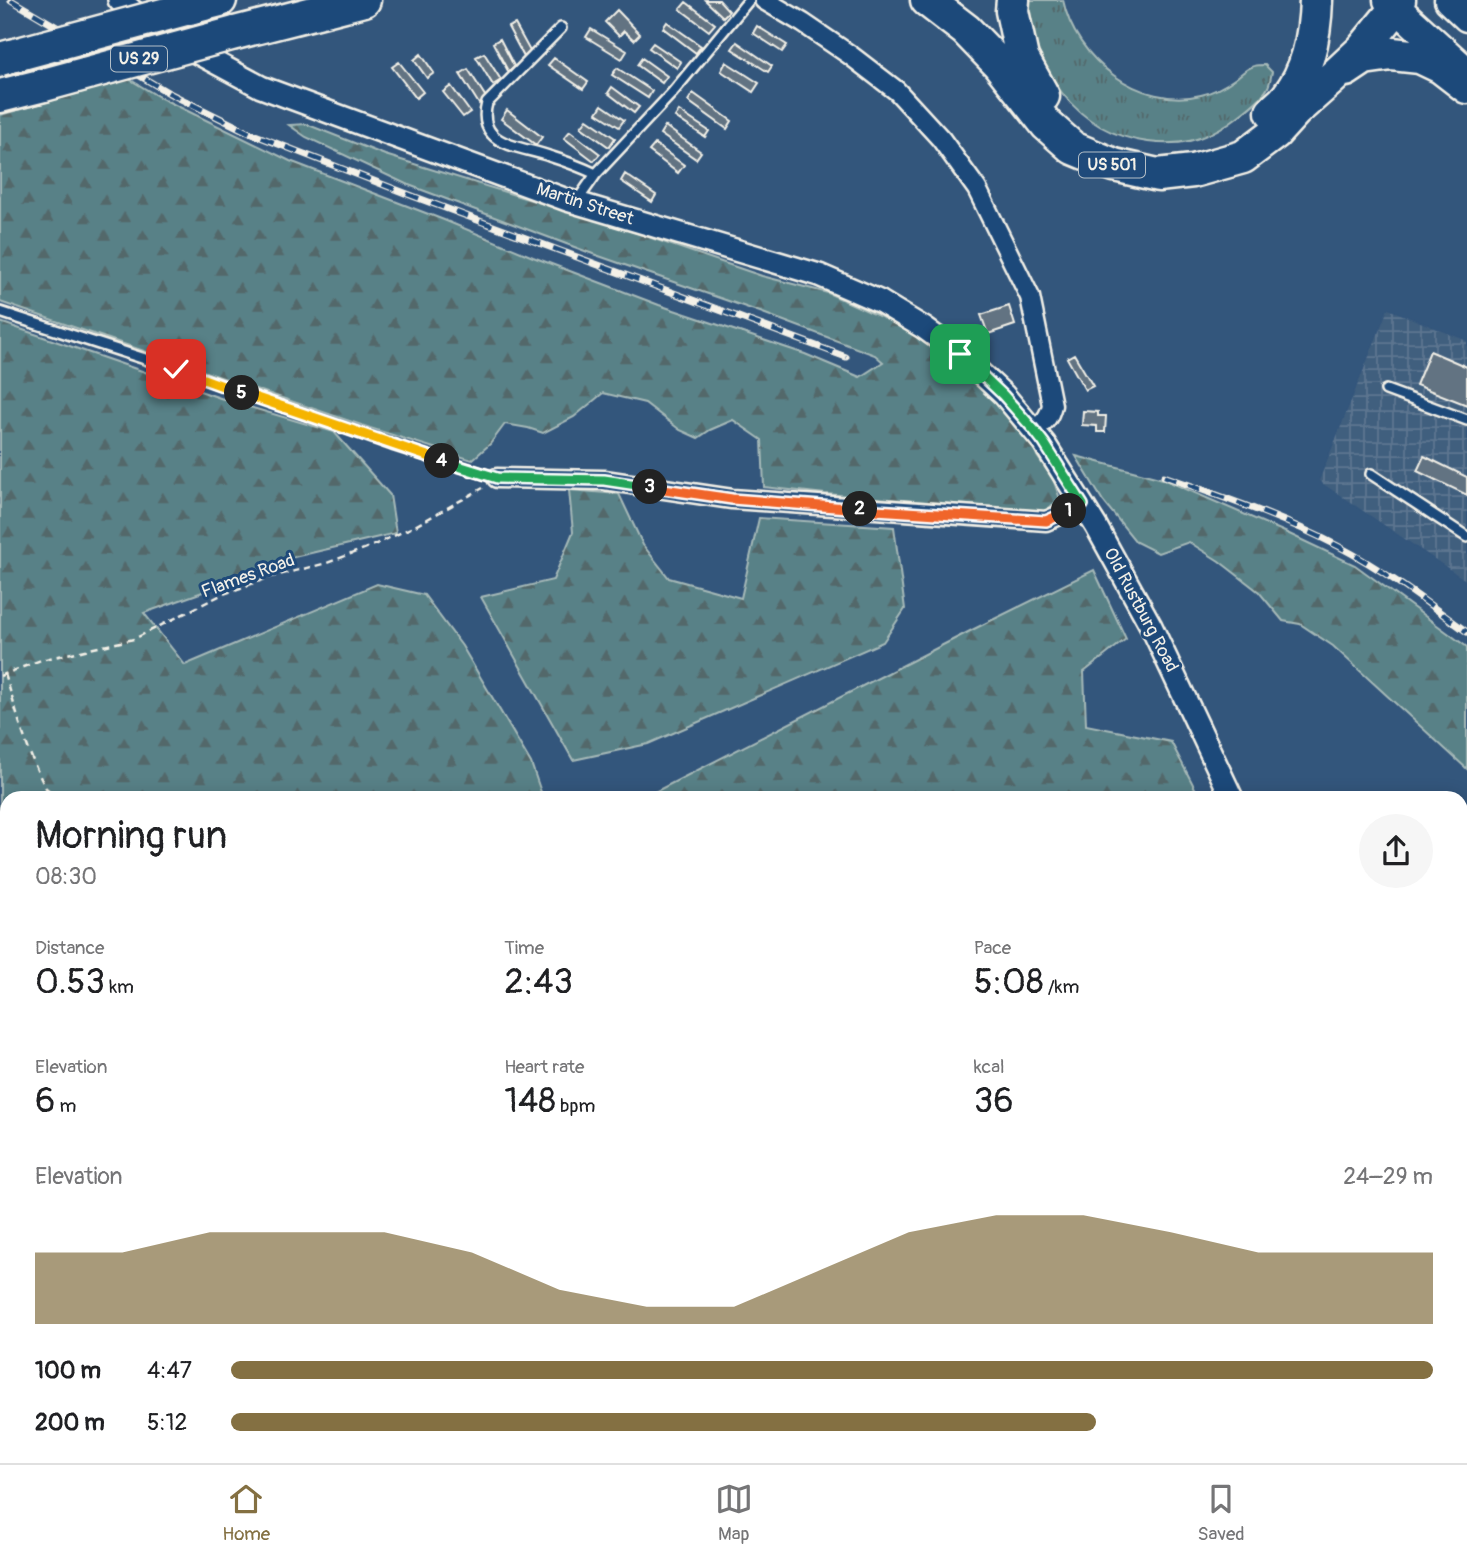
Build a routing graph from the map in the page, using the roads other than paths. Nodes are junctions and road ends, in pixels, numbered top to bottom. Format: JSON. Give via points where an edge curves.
{"nodes":[{"id":1,"x":119,"y":0,"type":"edge"},
{"id":2,"x":220,"y":0,"type":"edge"},
{"id":3,"x":364,"y":0,"type":"edge"},
{"id":4,"x":749,"y":0,"type":"edge"},
{"id":5,"x":764,"y":0,"type":"edge"},
{"id":6,"x":927,"y":0,"type":"edge"},
{"id":7,"x":1013,"y":0,"type":"edge"},
{"id":8,"x":1316,"y":0,"type":"edge"},
{"id":9,"x":1449,"y":0,"type":"edge"},
{"id":10,"x":1394,"y":3,"type":"edge"},
{"id":11,"x":1467,"y":17,"type":"edge"},
{"id":12,"x":561,"y":28,"type":"dead end"},
{"id":13,"x":0,"y":59,"type":"edge"},
{"id":14,"x":1467,"y":72,"type":"edge"},
{"id":15,"x":1330,"y":80,"type":"junction"},
{"id":16,"x":1467,"y":87,"type":"edge"},
{"id":17,"x":0,"y":96,"type":"edge"},
{"id":18,"x":596,"y":174,"type":"junction"},
{"id":19,"x":576,"y":203,"type":"junction"},
{"id":20,"x":0,"y":312,"type":"edge"},
{"id":21,"x":1386,"y":390,"type":"dead end"},
{"id":22,"x":1467,"y":420,"type":"edge"},
{"id":23,"x":1034,"y":430,"type":"junction"},
{"id":24,"x":1371,"y":474,"type":"dead end"},
{"id":25,"x":497,"y":478,"type":"joint"},
{"id":26,"x":1083,"y":505,"type":"junction"},
{"id":27,"x":1467,"y":537,"type":"edge"},
{"id":28,"x":1229,"y":791,"type":"edge"}],
"edges":[{"from":1,"to":19,"type":"street","name":"Martin Street","via":[[162,34],[261,87]]},
{"from":2,"to":13,"type":"highway","number":"US 29","bridge":true},
{"from":3,"to":17,"type":"highway","number":"US 29","bridge":true},
{"from":4,"to":18,"type":"lane"},
{"from":5,"to":23,"type":"street","via":[[897,91],[941,139],[977,189],[1030,297],[1052,405],[1044,423]]},
{"from":6,"to":15,"type":"highway","number":"US 501","via":[[999,63],[1047,125],[1073,148],[1114,165],[1158,175],[1193,171],[1243,156],[1275,133]]},
{"from":7,"to":8,"type":"highway","via":[[1022,58],[1043,97],[1070,125],[1102,144],[1141,157],[1185,158],[1255,130],[1289,96],[1308,60]]},
{"from":9,"to":11,"type":"highway"},
{"from":10,"to":14,"type":"highway"},
{"from":10,"to":15,"type":"highway","via":[[1362,50]]},
{"from":12,"to":18,"type":"lane","via":[[487,103],[484,115],[493,135],[503,142]]},
{"from":15,"to":16,"type":"highway","number":"US 501","via":[[1364,58],[1392,54],[1420,57]]},
{"from":18,"to":19,"type":"lane"},
{"from":19,"to":23,"type":"street","name":"Martin Street","via":[[818,275],[881,302],[960,354]]},
{"from":20,"to":25,"type":"lane"},
{"from":21,"to":22,"type":"lane"},
{"from":23,"to":26,"type":"street","name":"Old Rustburg Road"},
{"from":24,"to":27,"type":"lane"},
{"from":25,"to":26,"type":"street","via":[[604,480],[732,499],[1046,521]]},
{"from":26,"to":28,"type":"street","name":"Old Rustburg Road","via":[[1152,626]]}]}
